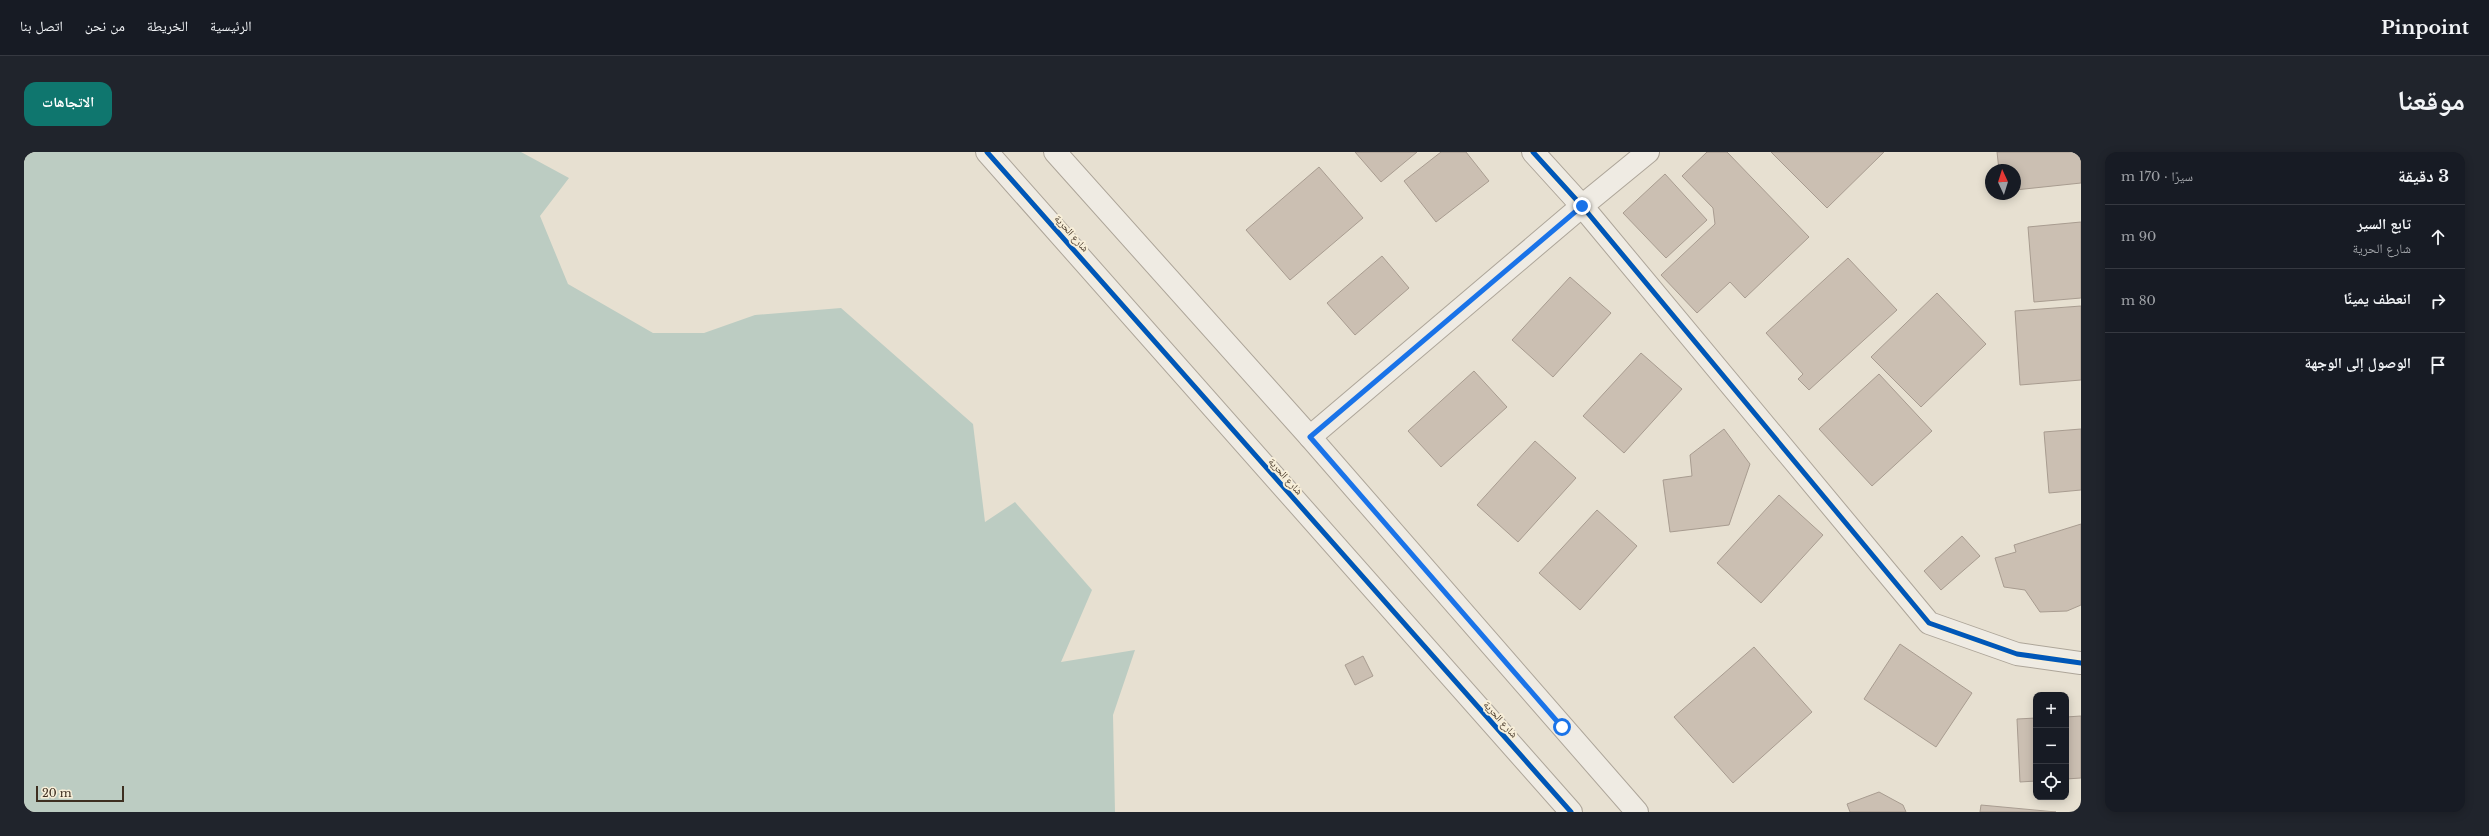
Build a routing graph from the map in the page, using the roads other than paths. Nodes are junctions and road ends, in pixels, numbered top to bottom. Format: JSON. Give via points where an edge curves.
{"nodes":[{"id":1,"x":988,"y":152,"type":"edge"},
{"id":2,"x":1056,"y":152,"type":"edge"},
{"id":3,"x":1533,"y":152,"type":"edge"},
{"id":4,"x":1648,"y":152,"type":"edge"},
{"id":5,"x":1582,"y":206,"type":"junction"},
{"id":6,"x":1310,"y":437,"type":"junction"},
{"id":7,"x":2081,"y":663,"type":"edge"},
{"id":8,"x":1572,"y":812,"type":"edge"},
{"id":9,"x":1636,"y":812,"type":"edge"}],
"edges":[{"from":1,"to":8,"type":"street","name":"شارع الحرية"},
{"from":2,"to":6,"type":"street"},
{"from":3,"to":5,"type":"street"},
{"from":4,"to":5,"type":"street"},
{"from":5,"to":6,"type":"street"},
{"from":5,"to":7,"type":"street","via":[[1929,623],[2017,654]]},
{"from":6,"to":9,"type":"street"}]}
